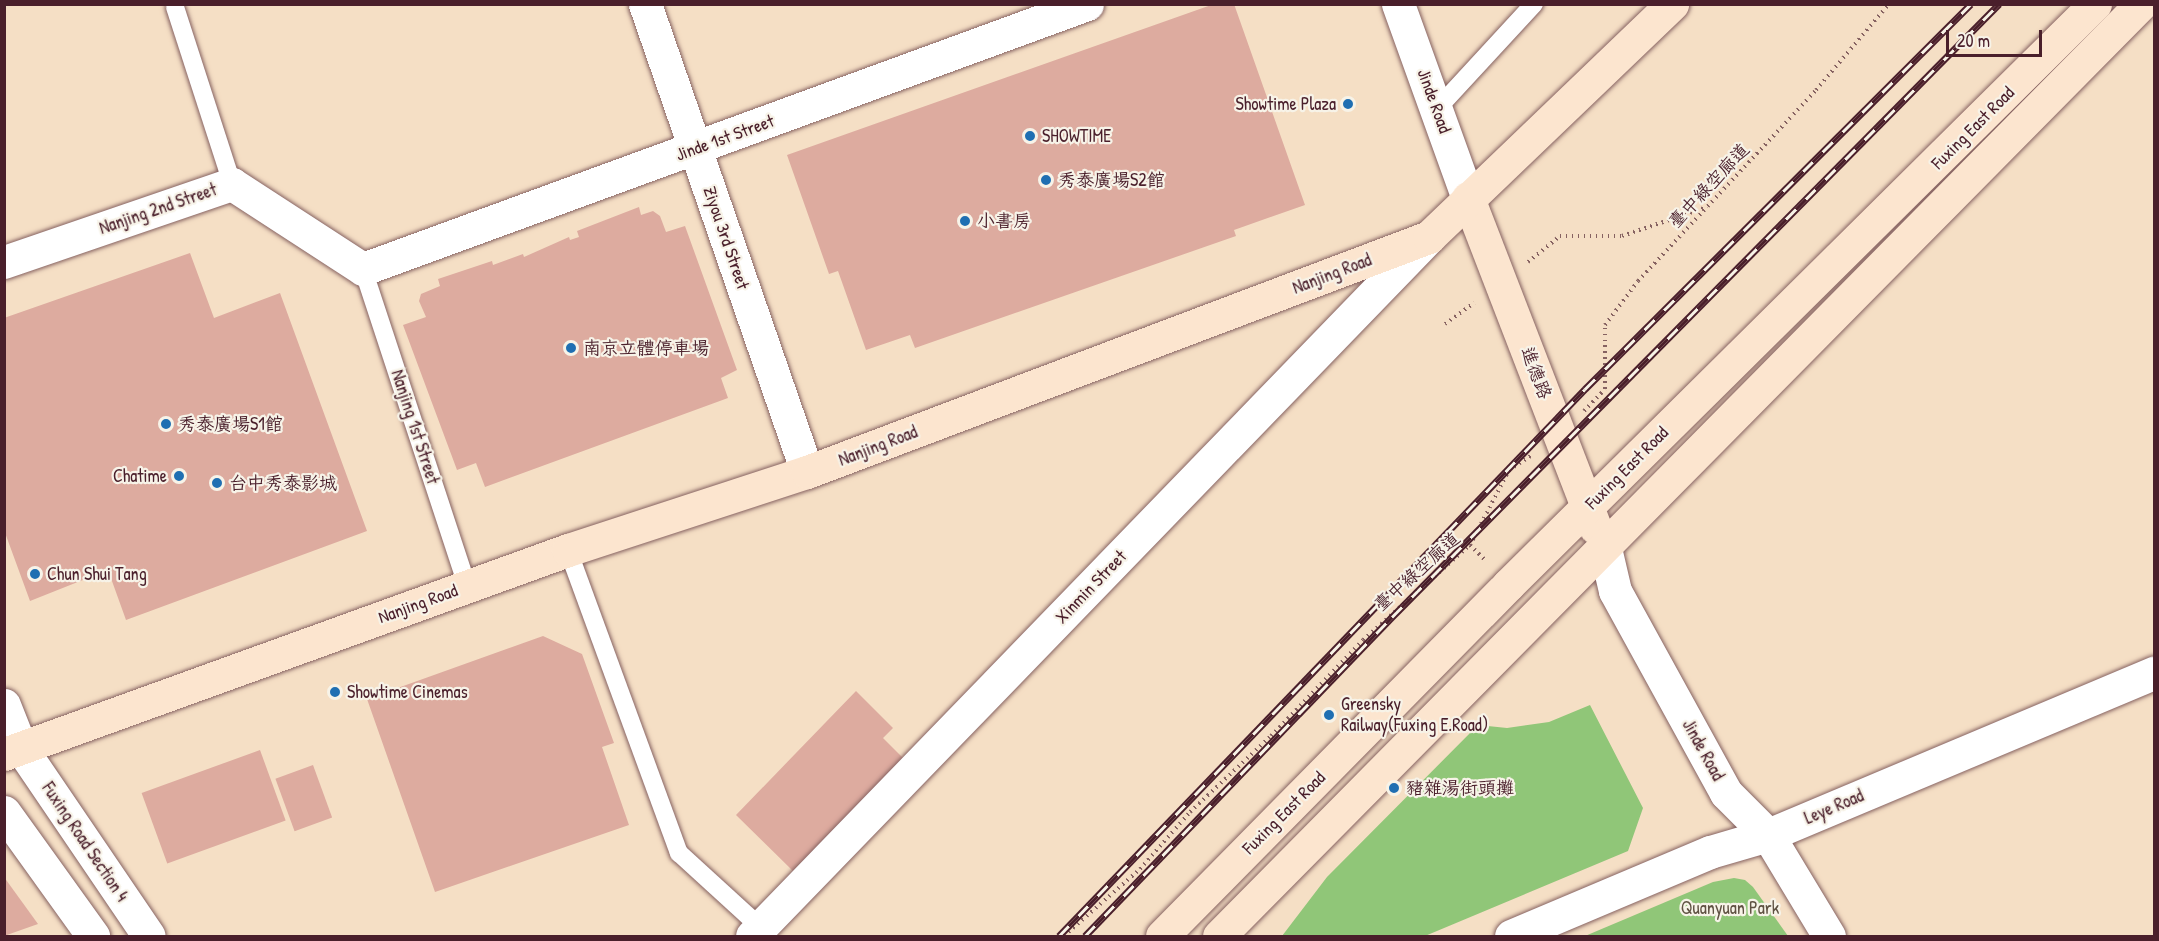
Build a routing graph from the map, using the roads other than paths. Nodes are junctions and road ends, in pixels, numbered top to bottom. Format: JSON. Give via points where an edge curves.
{"nodes":[{"id":1,"x":645,"y":4,"type":"edge"},
{"id":2,"x":1087,"y":4,"type":"edge"},
{"id":3,"x":1398,"y":4,"type":"edge"},
{"id":4,"x":1534,"y":4,"type":"edge"},
{"id":5,"x":1672,"y":4,"type":"edge"},
{"id":6,"x":2095,"y":4,"type":"edge"},
{"id":7,"x":2141,"y":4,"type":"edge"},
{"id":8,"x":175,"y":7,"type":"dead end"},
{"id":9,"x":1437,"y":109,"type":"junction"},
{"id":10,"x":695,"y":149,"type":"junction"},
{"id":11,"x":232,"y":184,"type":"junction"},
{"id":12,"x":1468,"y":198,"type":"junction"},
{"id":13,"x":1429,"y":237,"type":"junction"},
{"id":14,"x":4,"y":262,"type":"edge"},
{"id":15,"x":363,"y":269,"type":"junction"},
{"id":16,"x":807,"y":472,"type":"junction"},
{"id":17,"x":1586,"y":509,"type":"junction"},
{"id":18,"x":1605,"y":548,"type":"junction"},
{"id":19,"x":568,"y":550,"type":"junction"},
{"id":20,"x":467,"y":586,"type":"junction"},
{"id":21,"x":2154,"y":673,"type":"edge"},
{"id":22,"x":4,"y":705,"type":"edge"},
{"id":23,"x":13,"y":751,"type":"edge"},
{"id":24,"x":4,"y":812,"type":"edge"},
{"id":25,"x":1768,"y":835,"type":"junction"},
{"id":26,"x":757,"y":932,"type":"edge"},
{"id":27,"x":93,"y":936,"type":"edge"},
{"id":28,"x":149,"y":936,"type":"edge"},
{"id":29,"x":1162,"y":936,"type":"edge"},
{"id":30,"x":1219,"y":936,"type":"edge"},
{"id":31,"x":1512,"y":936,"type":"edge"},
{"id":32,"x":1829,"y":936,"type":"edge"}],
"edges":[{"from":1,"to":10,"type":"street","name":"Ziyou 3rd Street"},
{"from":2,"to":10,"type":"street","name":"Jinde 1st Street"},
{"from":3,"to":9,"type":"street","name":"Jinde Road"},
{"from":4,"to":9,"type":"lane"},
{"from":5,"to":12,"type":"street","name":"Nanjing Road"},
{"from":6,"to":17,"type":"street","name":"Fuxing East Road"},
{"from":7,"to":18,"type":"street","name":"Fuxing East Road"},
{"from":8,"to":11,"type":"lane"},
{"from":9,"to":12,"type":"street","name":"Jinde Road"},
{"from":10,"to":15,"type":"street","name":"Jinde 1st Street"},
{"from":10,"to":16,"type":"street","name":"Ziyou 3rd Street"},
{"from":11,"to":14,"type":"street","name":"Nanjing 2nd Street"},
{"from":11,"to":15,"type":"street","name":"Nanjing 2nd Street"},
{"from":12,"to":13,"type":"street","name":"Nanjing Road"},
{"from":12,"to":17,"type":"street","name":"進德路"},
{"from":13,"to":16,"type":"street","name":"Nanjing Road"},
{"from":13,"to":26,"type":"street","name":"Xinmin Street"},
{"from":15,"to":20,"type":"lane","name":"Nanjing 1st Street"},
{"from":16,"to":19,"type":"street","name":"Nanjing Road"},
{"from":17,"to":18,"type":"street","name":"進德路"},
{"from":17,"to":29,"type":"street","name":"Fuxing East Road"},
{"from":18,"to":25,"type":"street","name":"Jinde Road","via":[[1615,591],[1726,793]]},
{"from":18,"to":30,"type":"street","name":"Fuxing East Road"},
{"from":19,"to":20,"type":"street","name":"Nanjing Road"},
{"from":19,"to":26,"type":"lane","via":[[679,853]]},
{"from":20,"to":23,"type":"street","name":"Nanjing Road"},
{"from":21,"to":25,"type":"street","name":"Leye Road"},
{"from":22,"to":23,"type":"street","name":"Fuxing Road Section 4"},
{"from":23,"to":28,"type":"street","name":"Fuxing Road Section 4"},
{"from":24,"to":27,"type":"street"},
{"from":25,"to":31,"type":"street","name":"Leye Road","via":[[1710,852]]},
{"from":25,"to":32,"type":"street","name":"Jinde Road"}]}
